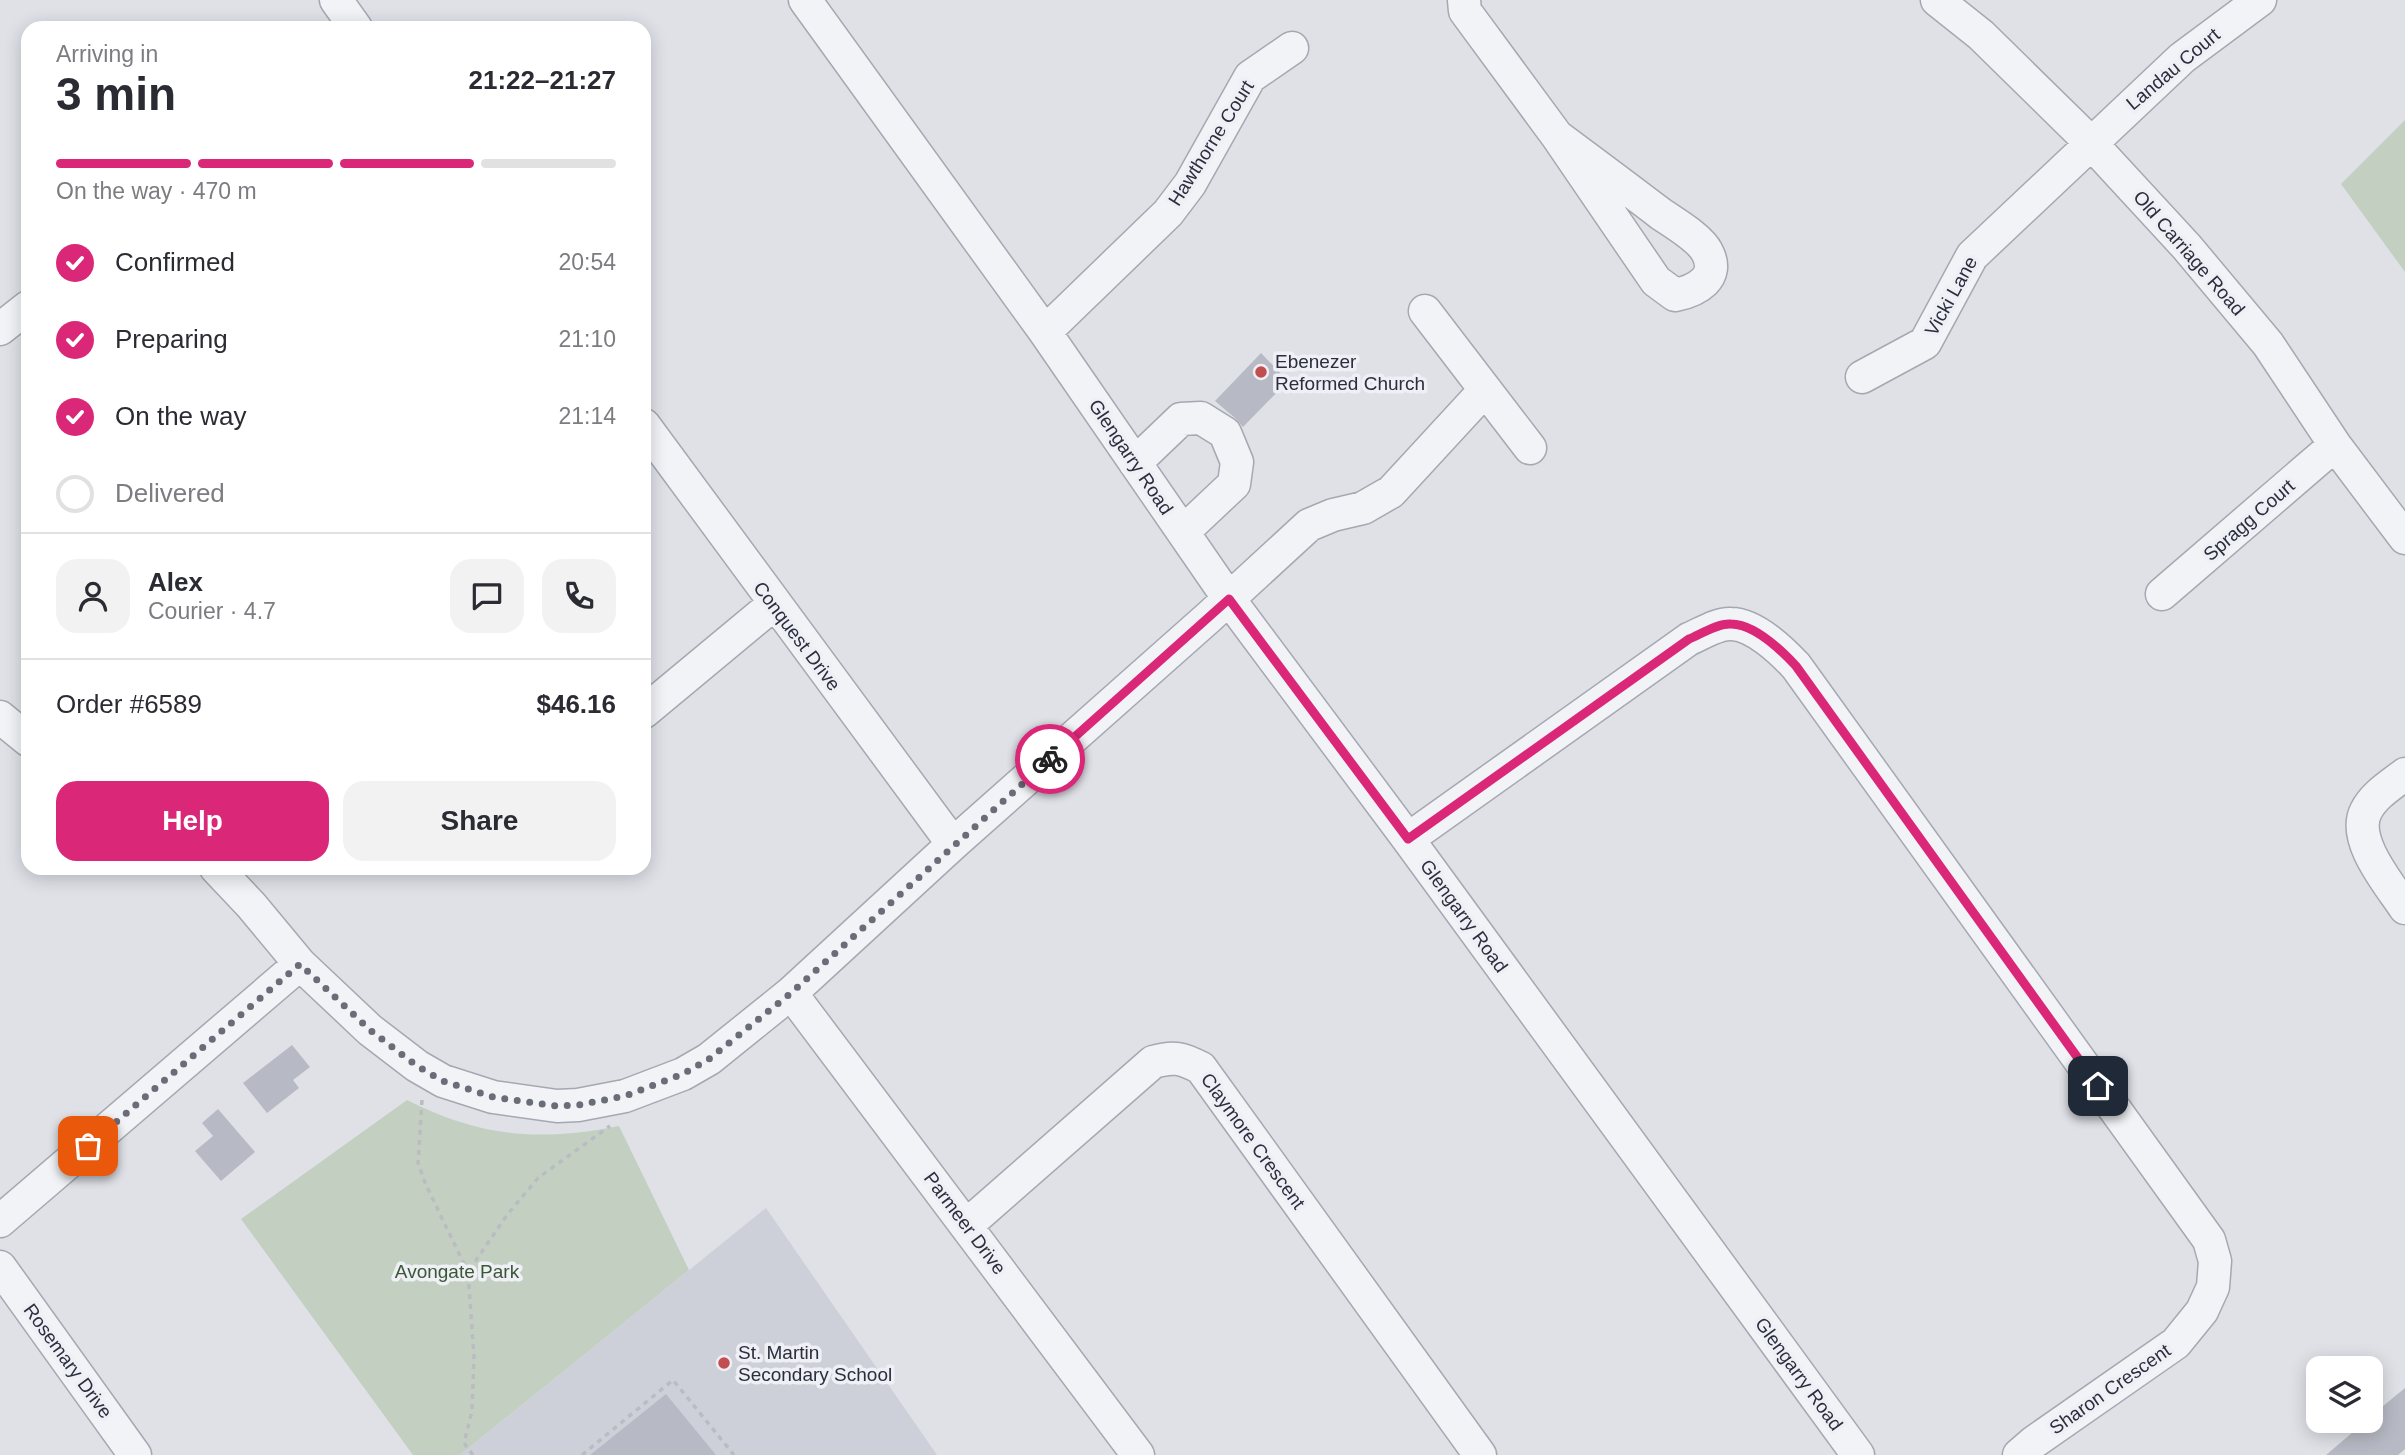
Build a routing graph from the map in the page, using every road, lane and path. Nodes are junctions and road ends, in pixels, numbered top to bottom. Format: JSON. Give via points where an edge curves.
{"nodes":[{"id":1,"x":337,"y":0,"type":"edge"},
{"id":2,"x":804,"y":0,"type":"edge"},
{"id":3,"x":1464,"y":0,"type":"edge"},
{"id":4,"x":1937,"y":0,"type":"edge"},
{"id":5,"x":2259,"y":0,"type":"edge"},
{"id":6,"x":351,"y":21,"type":"edge"},
{"id":7,"x":1292,"y":48,"type":"dead end"},
{"id":8,"x":1557,"y":136,"type":"junction"},
{"id":9,"x":2090,"y":142,"type":"junction"},
{"id":10,"x":1424,"y":312,"type":"dead end"},
{"id":11,"x":21,"y":313,"type":"edge"},
{"id":12,"x":0,"y":330,"type":"edge"},
{"id":13,"x":1045,"y":332,"type":"junction"},
{"id":14,"x":1862,"y":377,"type":"dead end"},
{"id":15,"x":1485,"y":390,"type":"junction"},
{"id":16,"x":651,"y":435,"type":"edge"},
{"id":17,"x":2335,"y":445,"type":"junction"},
{"id":18,"x":1530,"y":448,"type":"dead end"},
{"id":19,"x":1135,"y":463,"type":"junction"},
{"id":20,"x":1183,"y":532,"type":"junction"},
{"id":21,"x":2405,"y":538,"type":"edge"},
{"id":22,"x":2162,"y":594,"type":"dead end"},
{"id":23,"x":1229,"y":599,"type":"junction"},
{"id":24,"x":774,"y":604,"type":"junction"},
{"id":25,"x":651,"y":706,"type":"edge"},
{"id":26,"x":0,"y":717,"type":"edge"},
{"id":27,"x":21,"y":733,"type":"edge"},
{"id":28,"x":2405,"y":774,"type":"edge"},
{"id":29,"x":1408,"y":839,"type":"junction"},
{"id":30,"x":953,"y":844,"type":"junction"},
{"id":31,"x":223,"y":875,"type":"edge"},
{"id":32,"x":2405,"y":908,"type":"edge"},
{"id":33,"x":300,"y":964,"type":"junction"},
{"id":34,"x":791,"y":993,"type":"junction"},
{"id":35,"x":434,"y":1076,"type":"junction"},
{"id":36,"x":618,"y":1098,"type":"junction"},
{"id":37,"x":0,"y":1221,"type":"edge"},
{"id":38,"x":967,"y":1225,"type":"junction"},
{"id":39,"x":0,"y":1267,"type":"edge"},
{"id":40,"x":468,"y":1272,"type":"junction"},
{"id":41,"x":135,"y":1455,"type":"edge"},
{"id":42,"x":473,"y":1455,"type":"edge"},
{"id":43,"x":582,"y":1455,"type":"edge"},
{"id":44,"x":734,"y":1455,"type":"edge"},
{"id":45,"x":1138,"y":1455,"type":"edge"},
{"id":46,"x":1480,"y":1455,"type":"edge"},
{"id":47,"x":1858,"y":1455,"type":"edge"},
{"id":48,"x":2019,"y":1455,"type":"edge"}],
"edges":[{"from":1,"to":6,"type":"street"},
{"from":2,"to":13,"type":"street","name":"Glengarry Road"},
{"from":3,"to":8,"type":"street","via":[[1465,11]]},
{"from":4,"to":9,"type":"street","name":"Old Carriage Road","via":[[1981,35]]},
{"from":5,"to":9,"type":"street","name":"Landau Court","via":[[2182,58]]},
{"from":7,"to":13,"type":"street","name":"Hawthorne Court","via":[[1250,77],[1190,184],[1168,213]]},
{"from":8,"to":8,"type":"street","via":[[1706,250],[1710,262],[1707,280],[1694,291],[1675,295],[1656,281]]},
{"from":9,"to":14,"type":"street","name":"Vicki Lane","via":[[1972,256],[1925,343]]},
{"from":9,"to":17,"type":"street","name":"Old Carriage Road","via":[[2268,344]]},
{"from":10,"to":15,"type":"street"},
{"from":11,"to":12,"type":"street"},
{"from":13,"to":19,"type":"street","name":"Glengarry Road"},
{"from":15,"to":18,"type":"street"},
{"from":15,"to":23,"type":"street","via":[[1391,492],[1363,508],[1309,525]]},
{"from":16,"to":24,"type":"street","name":"Conquest Drive"},
{"from":17,"to":21,"type":"street","name":"Old Carriage Road"},
{"from":17,"to":22,"type":"street","name":"Spragg Court"},
{"from":19,"to":20,"type":"street","name":"Glengarry Road"},
{"from":19,"to":20,"type":"street","via":[[1181,419],[1201,418],[1225,433],[1237,462],[1234,484]]},
{"from":20,"to":23,"type":"street","name":"Glengarry Road"},
{"from":23,"to":29,"type":"street","name":"Glengarry Road"},
{"from":23,"to":30,"type":"street"},
{"from":24,"to":25,"type":"street"},
{"from":24,"to":30,"type":"street","name":"Conquest Drive"},
{"from":26,"to":27,"type":"street"},
{"from":28,"to":32,"type":"street","via":[[2378,795],[2362,825],[2365,846]]},
{"from":29,"to":47,"type":"street","name":"Glengarry Road"},
{"from":29,"to":48,"type":"street","name":"Sharon Crescent","via":[[1689,639],[1731,624],[1777,646],[1804,677],[2209,1240],[2215,1261],[2213,1287],[2202,1311],[2176,1343]]},
{"from":30,"to":34,"type":"street"},
{"from":31,"to":33,"type":"street"},
{"from":33,"to":35,"type":"street","via":[[370,1030]]},
{"from":33,"to":37,"type":"street"},
{"from":34,"to":36,"type":"street","via":[[709,1059],[683,1074]]},
{"from":34,"to":38,"type":"street","name":"Parmeer Drive"},
{"from":35,"to":36,"type":"street","via":[[493,1097],[557,1106]]},
{"from":35,"to":40,"type":"path","via":[[420,1104],[418,1163]]},
{"from":36,"to":40,"type":"path","via":[[611,1126],[538,1178]]},
{"from":38,"to":45,"type":"street","name":"Parmeer Drive"},
{"from":38,"to":46,"type":"street","name":"Claymore Crescent","via":[[1153,1062],[1183,1058],[1201,1068]]},
{"from":39,"to":41,"type":"street","name":"Rosemary Drive"},
{"from":40,"to":42,"type":"path","via":[[474,1357],[472,1411],[464,1443]]},
{"from":43,"to":44,"type":"path","via":[[673,1380]]}]}
